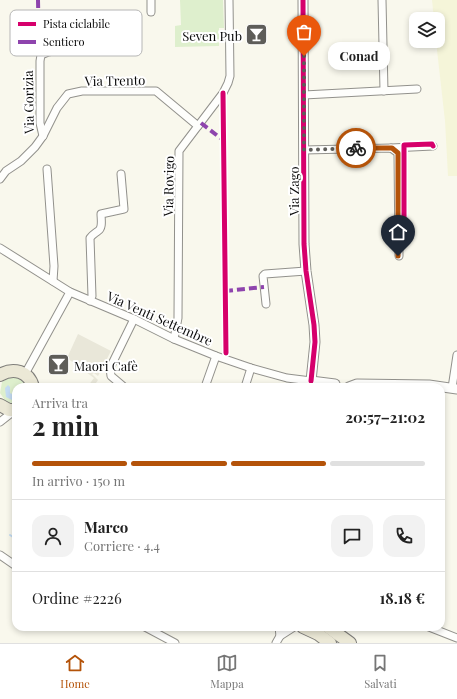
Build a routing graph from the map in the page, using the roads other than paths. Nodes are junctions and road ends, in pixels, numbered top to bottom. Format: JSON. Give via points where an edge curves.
{"nodes":[{"id":1,"x":151,"y":0,"type":"edge"},
{"id":2,"x":229,"y":0,"type":"edge"},
{"id":3,"x":303,"y":0,"type":"edge"},
{"id":4,"x":382,"y":0,"type":"edge"},
{"id":5,"x":151,"y":12,"type":"dead end"},
{"id":6,"x":41,"y":56,"type":"edge"},
{"id":7,"x":417,"y":89,"type":"dead end"},
{"id":8,"x":384,"y":91,"type":"junction"},
{"id":9,"x":304,"y":95,"type":"junction"},
{"id":10,"x":198,"y":126,"type":"junction"},
{"id":11,"x":43,"y":136,"type":"junction"},
{"id":12,"x":432,"y":146,"type":"dead end"},
{"id":13,"x":392,"y":148,"type":"junction"},
{"id":14,"x":304,"y":150,"type":"junction"},
{"id":15,"x":47,"y":170,"type":"dead end"},
{"id":16,"x":121,"y":174,"type":"dead end"},
{"id":17,"x":0,"y":179,"type":"edge"},
{"id":18,"x":0,"y":248,"type":"edge"},
{"id":19,"x":398,"y":256,"type":"dead end"},
{"id":20,"x":306,"y":271,"type":"junction"},
{"id":21,"x":53,"y":281,"type":"junction"},
{"id":22,"x":70,"y":292,"type":"junction"},
{"id":23,"x":90,"y":301,"type":"junction"},
{"id":24,"x":266,"y":304,"type":"dead end"},
{"id":25,"x":134,"y":319,"type":"junction"},
{"id":26,"x":174,"y":339,"type":"junction"},
{"id":27,"x":457,"y":355,"type":"edge"},
{"id":28,"x":216,"y":356,"type":"junction"},
{"id":29,"x":251,"y":368,"type":"junction"},
{"id":30,"x":2,"y":372,"type":"edge"},
{"id":31,"x":25,"y":374,"type":"junction"},
{"id":32,"x":311,"y":381,"type":"junction"},
{"id":33,"x":31,"y":383,"type":"edge"},
{"id":34,"x":119,"y":383,"type":"edge"},
{"id":35,"x":206,"y":383,"type":"edge"},
{"id":36,"x":246,"y":383,"type":"edge"},
{"id":37,"x":315,"y":383,"type":"edge"},
{"id":38,"x":320,"y":383,"type":"edge"},
{"id":39,"x":445,"y":388,"type":"edge"},
{"id":40,"x":455,"y":389,"type":"edge"},
{"id":41,"x":0,"y":405,"type":"edge"},
{"id":42,"x":12,"y":410,"type":"edge"},
{"id":43,"x":12,"y":412,"type":"edge"},
{"id":44,"x":0,"y":422,"type":"edge"},
{"id":45,"x":0,"y":555,"type":"edge"},
{"id":46,"x":12,"y":563,"type":"edge"},
{"id":47,"x":152,"y":631,"type":"edge"},
{"id":48,"x":289,"y":631,"type":"edge"},
{"id":49,"x":312,"y":631,"type":"edge"},
{"id":50,"x":334,"y":631,"type":"edge"},
{"id":51,"x":439,"y":631,"type":"edge"},
{"id":52,"x":457,"y":638,"type":"edge"},
{"id":53,"x":278,"y":640,"type":"edge"},
{"id":54,"x":175,"y":643,"type":"edge"},
{"id":55,"x":330,"y":643,"type":"edge"},
{"id":56,"x":350,"y":643,"type":"edge"}],
"edges":[{"from":1,"to":5,"type":"street"},
{"from":2,"to":10,"type":"street","name":"Via Rovigo","via":[[230,76],[223,93]]},
{"from":3,"to":9,"type":"street","name":"Via Zago"},
{"from":4,"to":8,"type":"street"},
{"from":6,"to":11,"type":"street","name":"Via Gorizia","via":[[40,123]]},
{"from":7,"to":8,"type":"street"},
{"from":8,"to":9,"type":"street"},
{"from":9,"to":14,"type":"street","name":"Via Zago"},
{"from":10,"to":11,"type":"street","name":"Via Trento","via":[[156,91],[82,91],[68,94],[57,108]]},
{"from":10,"to":26,"type":"street","name":"Via Rovigo","via":[[179,151],[178,318]]},
{"from":11,"to":17,"type":"street","name":"Via Gorizia","via":[[29,155],[6,171]]},
{"from":12,"to":13,"type":"street"},
{"from":13,"to":14,"type":"street"},
{"from":13,"to":19,"type":"street","via":[[398,153]]},
{"from":14,"to":20,"type":"street","name":"Via Zago"},
{"from":15,"to":21,"type":"street"},
{"from":16,"to":23,"type":"street","via":[[124,209],[101,214],[101,228],[90,238]]},
{"from":18,"to":21,"type":"street","name":"Via Venti Settembre"},
{"from":20,"to":24,"type":"street","via":[[265,274],[263,276]]},
{"from":20,"to":32,"type":"street","name":"Via Zago","via":[[315,342]]},
{"from":21,"to":22,"type":"street","name":"Via Venti Settembre"},
{"from":22,"to":23,"type":"street","name":"Via Venti Settembre"},
{"from":22,"to":31,"type":"street"},
{"from":23,"to":25,"type":"street","name":"Via Venti Settembre"},
{"from":25,"to":26,"type":"street","name":"Via Venti Settembre"},
{"from":25,"to":34,"type":"street","via":[[110,368],[111,376]]},
{"from":26,"to":28,"type":"street","name":"Via Venti Settembre"},
{"from":27,"to":40,"type":"street"},
{"from":28,"to":29,"type":"street","name":"Via Venti Settembre"},
{"from":28,"to":35,"type":"street"},
{"from":29,"to":32,"type":"street","name":"Via Venti Settembre","via":[[287,378]]},
{"from":29,"to":36,"type":"street"},
{"from":30,"to":31,"type":"main road","via":[[15,370]]},
{"from":31,"to":33,"type":"main road"},
{"from":32,"to":37,"type":"street"},
{"from":32,"to":38,"type":"street"},
{"from":39,"to":40,"type":"street"},
{"from":41,"to":42,"type":"main road"},
{"from":43,"to":44,"type":"street"},
{"from":45,"to":46,"type":"street"},
{"from":47,"to":54,"type":"street"},
{"from":48,"to":53,"type":"street"},
{"from":49,"to":55,"type":"main road"},
{"from":50,"to":56,"type":"main road"},
{"from":51,"to":52,"type":"street"}]}
